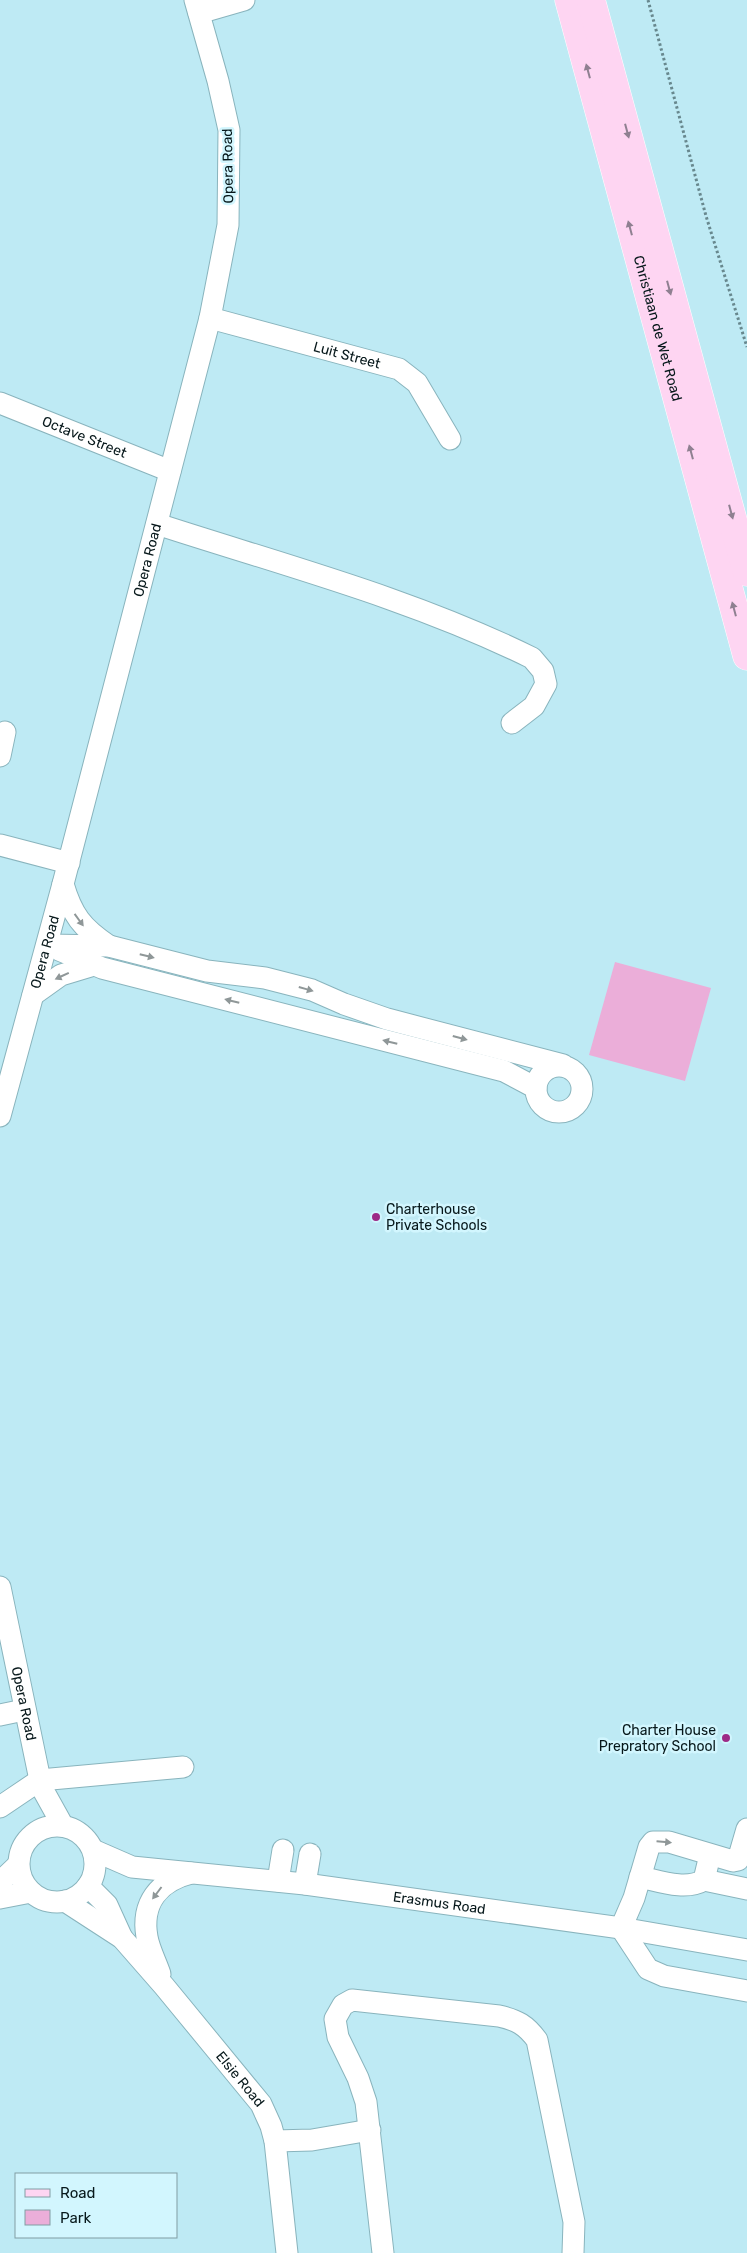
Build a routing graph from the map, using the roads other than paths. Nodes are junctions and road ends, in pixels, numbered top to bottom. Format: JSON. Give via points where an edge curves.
{"nodes":[{"id":1,"x":244,"y":0,"type":"edge"},
{"id":2,"x":569,"y":0,"type":"edge"},
{"id":3,"x":590,"y":0,"type":"edge"},
{"id":4,"x":197,"y":6,"type":"edge"},
{"id":5,"x":210,"y":318,"type":"junction"},
{"id":6,"x":0,"y":403,"type":"edge"},
{"id":7,"x":450,"y":439,"type":"dead end"},
{"id":8,"x":170,"y":472,"type":"junction"},
{"id":9,"x":156,"y":524,"type":"junction"},
{"id":10,"x":747,"y":572,"type":"edge"},
{"id":11,"x":747,"y":656,"type":"edge"},
{"id":12,"x":512,"y":723,"type":"dead end"},
{"id":13,"x":5,"y":732,"type":"dead end"},
{"id":14,"x":0,"y":756,"type":"edge"},
{"id":15,"x":0,"y":846,"type":"edge"},
{"id":16,"x":68,"y":863,"type":"junction"},
{"id":17,"x":63,"y":884,"type":"junction"},
{"id":18,"x":47,"y":944,"type":"junction"},
{"id":19,"x":109,"y":946,"type":"junction"},
{"id":20,"x":94,"y":965,"type":"junction"},
{"id":21,"x":33,"y":995,"type":"junction"},
{"id":22,"x":563,"y":1066,"type":"junction"},
{"id":23,"x":536,"y":1088,"type":"junction"},
{"id":24,"x":0,"y":1116,"type":"edge"},
{"id":25,"x":0,"y":1587,"type":"edge"},
{"id":26,"x":24,"y":1710,"type":"junction"},
{"id":27,"x":0,"y":1716,"type":"edge"},
{"id":28,"x":183,"y":1766,"type":"dead end"},
{"id":29,"x":42,"y":1785,"type":"junction"},
{"id":30,"x":0,"y":1807,"type":"edge"},
{"id":31,"x":63,"y":1826,"type":"junction"},
{"id":32,"x":747,"y":1829,"type":"edge"},
{"id":33,"x":34,"y":1832,"type":"junction"},
{"id":34,"x":92,"y":1850,"type":"junction"},
{"id":35,"x":283,"y":1850,"type":"dead end"},
{"id":36,"x":310,"y":1854,"type":"dead end"},
{"id":37,"x":742,"y":1854,"type":"edge"},
{"id":38,"x":710,"y":1855,"type":"junction"},
{"id":39,"x":18,"y":1865,"type":"junction"},
{"id":40,"x":132,"y":1867,"type":"junction"},
{"id":41,"x":198,"y":1872,"type":"junction"},
{"id":42,"x":640,"y":1877,"type":"junction"},
{"id":43,"x":704,"y":1880,"type":"junction"},
{"id":44,"x":278,"y":1881,"type":"junction"},
{"id":45,"x":0,"y":1882,"type":"edge"},
{"id":46,"x":90,"y":1882,"type":"junction"},
{"id":47,"x":305,"y":1884,"type":"junction"},
{"id":48,"x":744,"y":1889,"type":"edge"},
{"id":49,"x":31,"y":1892,"type":"junction"},
{"id":50,"x":0,"y":1898,"type":"edge"},
{"id":51,"x":65,"y":1901,"type":"junction"},
{"id":52,"x":622,"y":1928,"type":"junction"},
{"id":53,"x":122,"y":1938,"type":"junction"},
{"id":54,"x":747,"y":1950,"type":"edge"},
{"id":55,"x":164,"y":1986,"type":"junction"},
{"id":56,"x":747,"y":1991,"type":"edge"},
{"id":57,"x":370,"y":2130,"type":"junction"},
{"id":58,"x":275,"y":2142,"type":"junction"},
{"id":59,"x":287,"y":2253,"type":"edge"},
{"id":60,"x":383,"y":2253,"type":"edge"},
{"id":61,"x":573,"y":2253,"type":"edge"}],
"edges":[{"from":1,"to":4,"type":"street"},
{"from":11,"to":2,"type":"main road","name":"Christiaan de Wet Road","one_way":true},
{"from":3,"to":10,"type":"main road","name":"Christiaan de Wet Road","one_way":true},
{"from":4,"to":5,"type":"street","name":"Opera Road","via":[[229,130],[228,225]]},
{"from":5,"to":7,"type":"street","name":"Luit Street","via":[[399,369],[417,383]]},
{"from":5,"to":8,"type":"street","name":"Opera Road"},
{"from":6,"to":8,"type":"street","name":"Octave Street"},
{"from":8,"to":9,"type":"street","name":"Opera Road"},
{"from":9,"to":12,"type":"street","via":[[317,574],[424,612],[532,658],[543,670],[546,684],[534,706]]},
{"from":9,"to":16,"type":"street","name":"Opera Road"},
{"from":13,"to":14,"type":"street"},
{"from":15,"to":16,"type":"street"},
{"from":16,"to":17,"type":"street","name":"Opera Road"},
{"from":17,"to":18,"type":"street","name":"Opera Road"},
{"from":17,"to":19,"type":"street","one_way":true,"via":[[69,905],[78,920],[90,934]]},
{"from":18,"to":19,"type":"street"},
{"from":18,"to":20,"type":"street"},
{"from":18,"to":21,"type":"street","name":"Opera Road"},
{"from":19,"to":22,"type":"street","one_way":true,"via":[[207,971],[266,978],[312,990],[387,1019]]},
{"from":20,"to":21,"type":"street","one_way":true,"via":[[61,975]]},
{"from":23,"to":20,"type":"street","one_way":true,"via":[[504,1071]]},
{"from":21,"to":24,"type":"street","name":"Opera Road"},
{"from":22,"to":23,"type":"street","via":[[555,1065],[542,1073]]},
{"from":22,"to":23,"type":"street","via":[[577,1073],[583,1088],[582,1096],[573,1108],[551,1111],[540,1102]]},
{"from":25,"to":26,"type":"street","name":"Opera Road"},
{"from":26,"to":27,"type":"street"},
{"from":26,"to":29,"type":"street","name":"Opera Road"},
{"from":28,"to":29,"type":"street"},
{"from":29,"to":30,"type":"street"},
{"from":29,"to":31,"type":"street","name":"Opera Road"},
{"from":29,"to":33,"type":"street","name":"Opera Road"},
{"from":31,"to":33,"type":"street"},
{"from":31,"to":34,"type":"street","via":[[86,1838]]},
{"from":32,"to":37,"type":"street"},
{"from":33,"to":39,"type":"street","via":[[21,1849]]},
{"from":34,"to":40,"type":"street","name":"Erasmus Road"},
{"from":34,"to":46,"type":"street","via":[[95,1862]]},
{"from":35,"to":44,"type":"street"},
{"from":36,"to":47,"type":"street"},
{"from":37,"to":38,"type":"street","via":[[732,1861]]},
{"from":37,"to":48,"type":"street"},
{"from":42,"to":38,"type":"street","one_way":true,"via":[[653,1842],[669,1842]]},
{"from":38,"to":43,"type":"street"},
{"from":39,"to":45,"type":"street"},
{"from":39,"to":49,"type":"street"},
{"from":40,"to":41,"type":"street","name":"Erasmus Road"},
{"from":40,"to":46,"type":"street","name":"Erasmus Road"},
{"from":41,"to":44,"type":"street","name":"Erasmus Road"},
{"from":41,"to":55,"type":"street","one_way":true,"via":[[174,1877],[148,1907],[147,1938]]},
{"from":42,"to":43,"type":"street","via":[[677,1885],[697,1884]]},
{"from":42,"to":52,"type":"street"},
{"from":43,"to":48,"type":"street"},
{"from":44,"to":47,"type":"street","name":"Erasmus Road"},
{"from":46,"to":51,"type":"street","via":[[79,1895]]},
{"from":46,"to":53,"type":"street","name":"Elsie Road","via":[[107,1905]]},
{"from":47,"to":52,"type":"street","name":"Erasmus Road"},
{"from":49,"to":50,"type":"street"},
{"from":49,"to":51,"type":"street","via":[[44,1900]]},
{"from":51,"to":53,"type":"street","name":"Elsie Road"},
{"from":52,"to":54,"type":"street","name":"Erasmus Road"},
{"from":52,"to":56,"type":"street","via":[[648,1969],[664,1976]]},
{"from":53,"to":55,"type":"street","name":"Elsie Road"},
{"from":55,"to":58,"type":"street","name":"Elsie Road","via":[[261,2104]]},
{"from":57,"to":58,"type":"street","via":[[312,2140]]},
{"from":57,"to":60,"type":"street"},
{"from":57,"to":61,"type":"street","via":[[358,2078],[338,2037],[335,2019],[343,2005],[352,2000],[516,2019],[537,2040],[574,2222]]},
{"from":58,"to":59,"type":"street","name":"Elsie Road"}]}
